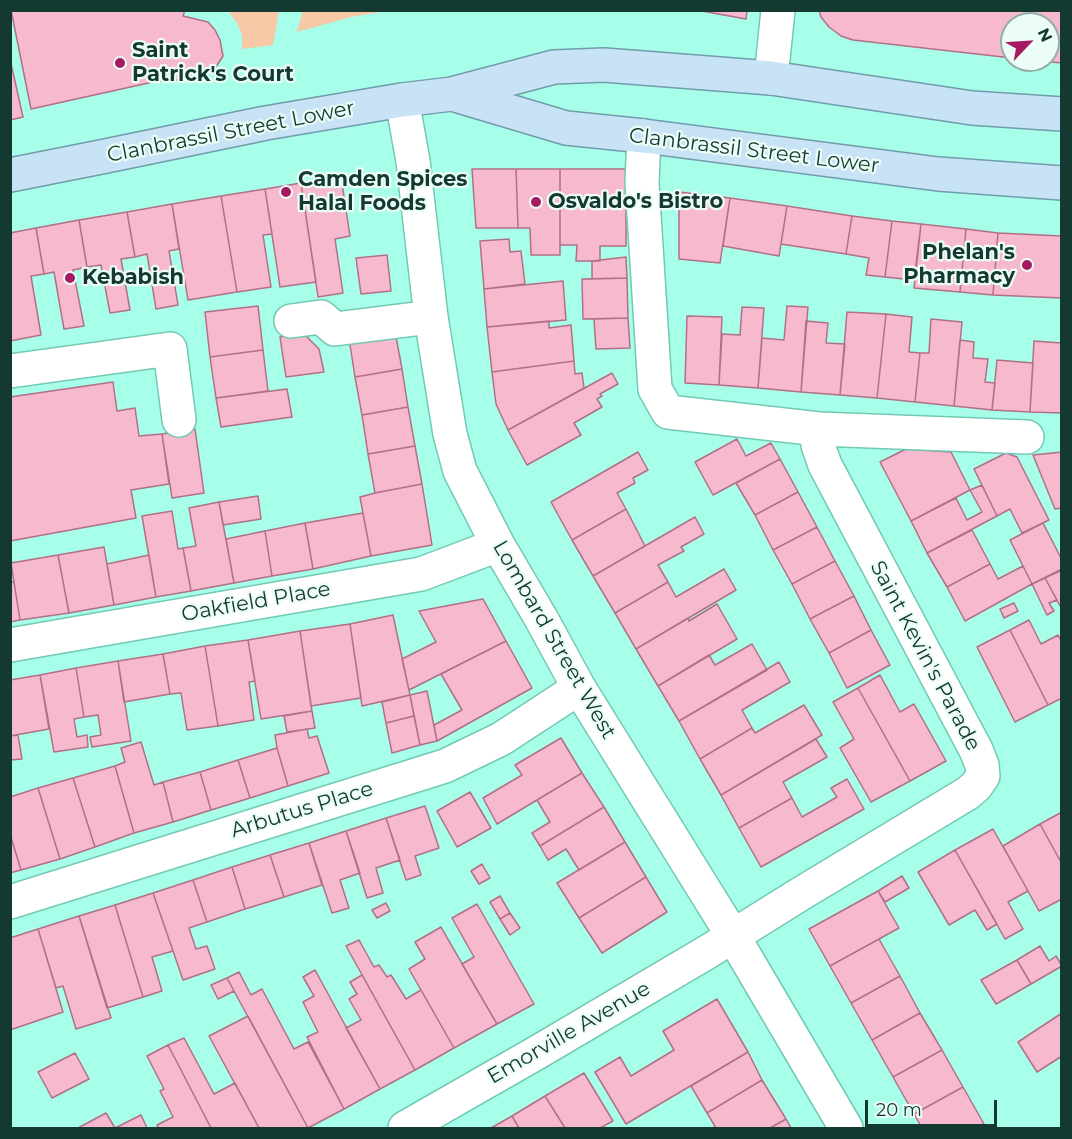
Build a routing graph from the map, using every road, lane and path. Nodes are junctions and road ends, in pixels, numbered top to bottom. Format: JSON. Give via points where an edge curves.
{"nodes":[{"id":1,"x":778,"y":10,"type":"edge"},
{"id":2,"x":771,"y":78,"type":"junction"},
{"id":3,"x":452,"y":94,"type":"junction"},
{"id":4,"x":402,"y":100,"type":"junction"},
{"id":5,"x":1062,"y":114,"type":"edge"},
{"id":6,"x":644,"y":136,"type":"junction"},
{"id":7,"x":10,"y":175,"type":"edge"},
{"id":8,"x":1062,"y":183,"type":"edge"},
{"id":9,"x":431,"y":317,"type":"junction"},
{"id":10,"x":291,"y":321,"type":"dead end"},
{"id":11,"x":10,"y":371,"type":"edge"},
{"id":12,"x":179,"y":420,"type":"dead end"},
{"id":13,"x":819,"y":429,"type":"junction"},
{"id":14,"x":1027,"y":437,"type":"dead end"},
{"id":15,"x":498,"y":545,"type":"junction"},
{"id":16,"x":10,"y":645,"type":"edge"},
{"id":17,"x":579,"y":688,"type":"junction"},
{"id":18,"x":10,"y":902,"type":"edge"},
{"id":19,"x":733,"y":936,"type":"junction"},
{"id":20,"x":405,"y":1128,"type":"edge"},
{"id":21,"x":846,"y":1128,"type":"edge"}],
"edges":[{"from":1,"to":2,"type":"street"},
{"from":2,"to":3,"type":"main road","name":"Clanbrassil Street Lower","via":[[604,65],[554,67]]},
{"from":2,"to":5,"type":"main road","name":"Clanbrassil Street Lower","via":[[972,108]]},
{"from":3,"to":4,"type":"main road","name":"Clanbrassil Street Lower"},
{"from":3,"to":6,"type":"main road","name":"Clanbrassil Street Lower","via":[[566,128]]},
{"from":4,"to":7,"type":"main road","name":"Clanbrassil Street Lower"},
{"from":4,"to":9,"type":"street","name":"Lombard Street West"},
{"from":6,"to":8,"type":"main road","name":"Clanbrassil Street Lower","via":[[938,174]]},
{"from":6,"to":13,"type":"street","via":[[642,183],[655,389],[668,412]]},
{"from":9,"to":10,"type":"street","via":[[335,329],[321,318]]},
{"from":9,"to":15,"type":"street","name":"Lombard Street West","via":[[460,471]]},
{"from":11,"to":12,"type":"street","via":[[170,349]]},
{"from":13,"to":14,"type":"street"},
{"from":13,"to":19,"type":"street","name":"Saint Kevin's Parade","via":[[818,445],[825,465],[976,750],[983,776],[968,793]]},
{"from":15,"to":16,"type":"street","name":"Oakfield Place","via":[[420,574]]},
{"from":15,"to":17,"type":"street","name":"Lombard Street West"},
{"from":17,"to":18,"type":"street","name":"Arbutus Place","via":[[501,739],[445,766]]},
{"from":17,"to":19,"type":"street","name":"Lombard Street West"},
{"from":19,"to":20,"type":"street","name":"Emorville Avenue"},
{"from":19,"to":21,"type":"street","name":"Lombard Street West"}]}
